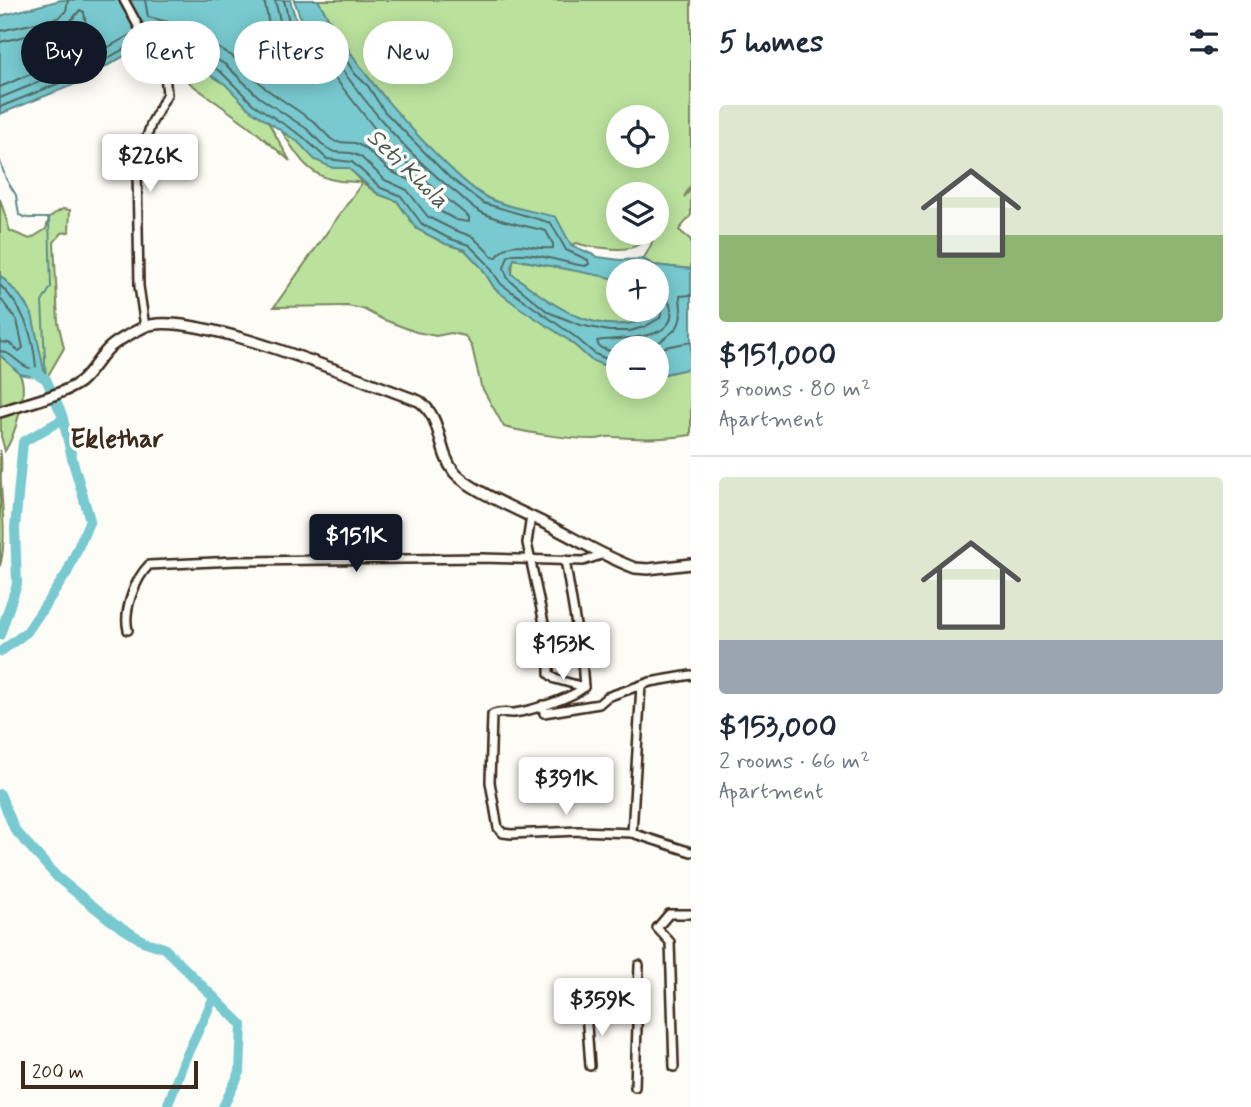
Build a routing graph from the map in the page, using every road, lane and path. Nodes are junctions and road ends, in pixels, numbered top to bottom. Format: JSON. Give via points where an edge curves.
{"nodes":[{"id":1,"x":124,"y":0,"type":"edge"},
{"id":2,"x":145,"y":327,"type":"junction"},
{"id":3,"x":0,"y":412,"type":"edge"},
{"id":4,"x":531,"y":516,"type":"junction"},
{"id":5,"x":604,"y":554,"type":"junction"},
{"id":6,"x":529,"y":559,"type":"junction"},
{"id":7,"x":565,"y":560,"type":"junction"},
{"id":8,"x":691,"y":564,"type":"edge"},
{"id":9,"x":128,"y":630,"type":"dead end"},
{"id":10,"x":691,"y":675,"type":"edge"},
{"id":11,"x":641,"y":686,"type":"junction"},
{"id":12,"x":584,"y":687,"type":"junction"},
{"id":13,"x":543,"y":705,"type":"junction"},
{"id":14,"x":632,"y":833,"type":"junction"},
{"id":15,"x":691,"y":852,"type":"edge"},
{"id":16,"x":691,"y":914,"type":"edge"},
{"id":17,"x":639,"y":965,"type":"dead end"},
{"id":18,"x":586,"y":1012,"type":"dead end"},
{"id":19,"x":590,"y":1066,"type":"dead end"},
{"id":20,"x":674,"y":1067,"type":"dead end"},
{"id":21,"x":635,"y":1087,"type":"dead end"}],
"edges":[{"from":1,"to":2,"type":"street","via":[[165,75],[167,94],[151,124],[137,169],[139,286]]},
{"from":2,"to":3,"type":"main road","via":[[115,343],[70,388]]},
{"from":2,"to":4,"type":"main road","via":[[163,322],[246,339],[419,401],[434,417],[442,451],[460,478]]},
{"from":4,"to":5,"type":"main road"},
{"from":4,"to":6,"type":"street"},
{"from":5,"to":7,"type":"street","via":[[583,561]]},
{"from":5,"to":8,"type":"main road","via":[[640,569]]},
{"from":6,"to":7,"type":"street"},
{"from":6,"to":9,"type":"street","via":[[149,565],[127,608]]},
{"from":6,"to":12,"type":"street","via":[[549,647],[550,674]]},
{"from":7,"to":12,"type":"street"},
{"from":10,"to":11,"type":"street"},
{"from":11,"to":13,"type":"street","via":[[599,704],[544,713]]},
{"from":11,"to":14,"type":"street"},
{"from":12,"to":13,"type":"street"},
{"from":13,"to":14,"type":"street","via":[[492,715],[490,782],[498,828],[511,834]]},
{"from":14,"to":15,"type":"street"},
{"from":16,"to":20,"type":"street","via":[[669,915],[657,928],[670,942]]},
{"from":17,"to":21,"type":"street"},
{"from":18,"to":19,"type":"street"}]}
